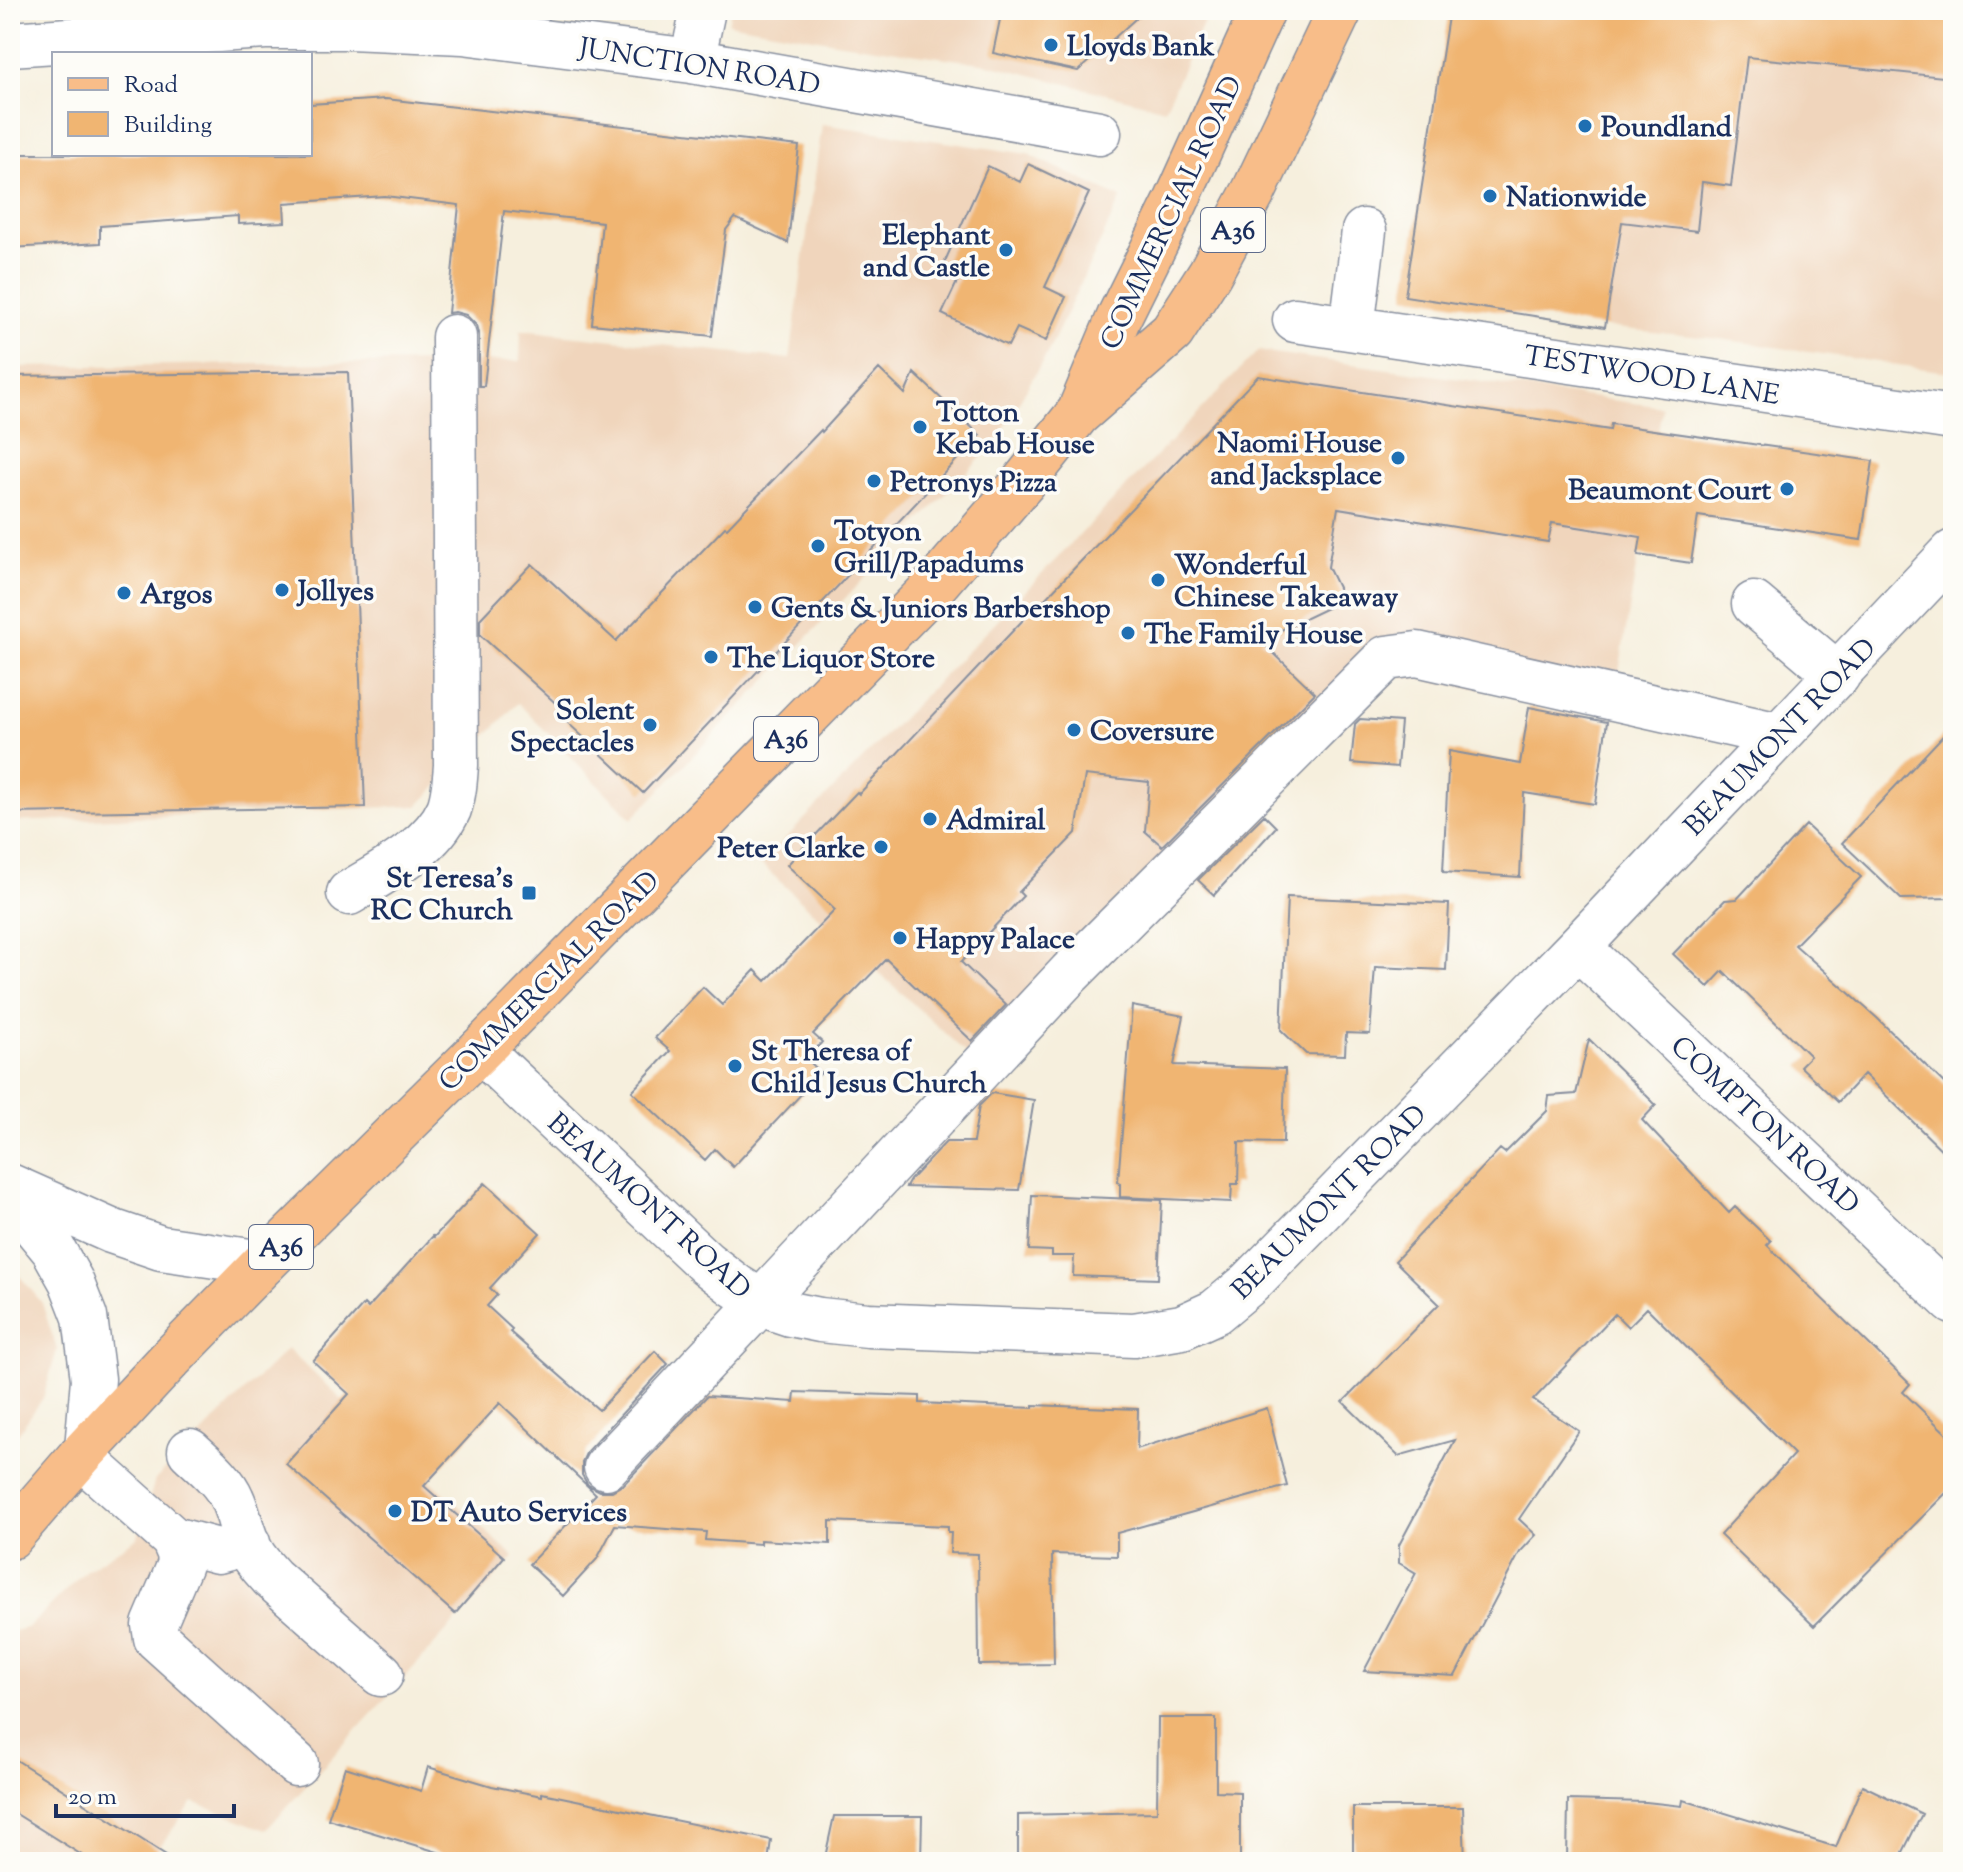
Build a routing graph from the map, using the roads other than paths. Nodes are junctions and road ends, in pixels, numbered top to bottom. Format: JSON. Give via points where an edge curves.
{"nodes":[{"id":1,"x":703,"y":10,"type":"edge"},
{"id":2,"x":1263,"y":10,"type":"edge"},
{"id":3,"x":1340,"y":10,"type":"edge"},
{"id":4,"x":398,"y":20,"type":"edge"},
{"id":5,"x":505,"y":24,"type":"edge"},
{"id":6,"x":10,"y":44,"type":"edge"},
{"id":7,"x":692,"y":61,"type":"junction"},
{"id":8,"x":1099,"y":133,"type":"dead end"},
{"id":9,"x":1364,"y":231,"type":"dead end"},
{"id":10,"x":1295,"y":320,"type":"dead end"},
{"id":11,"x":1352,"y":328,"type":"junction"},
{"id":12,"x":454,"y":337,"type":"dead end"},
{"id":13,"x":1077,"y":415,"type":"junction"},
{"id":14,"x":1953,"y":418,"type":"edge"},
{"id":15,"x":1953,"y":552,"type":"edge"},
{"id":16,"x":1754,"y":604,"type":"dead end"},
{"id":17,"x":1838,"y":675,"type":"junction"},
{"id":18,"x":1779,"y":735,"type":"junction"},
{"id":19,"x":349,"y":893,"type":"dead end"},
{"id":20,"x":1578,"y":947,"type":"junction"},
{"id":21,"x":480,"y":1050,"type":"junction"},
{"id":22,"x":10,"y":1186,"type":"edge"},
{"id":23,"x":10,"y":1197,"type":"edge"},
{"id":24,"x":264,"y":1263,"type":"junction"},
{"id":25,"x":1953,"y":1302,"type":"edge"},
{"id":26,"x":760,"y":1303,"type":"junction"},
{"id":27,"x":190,"y":1451,"type":"dead end"},
{"id":28,"x":83,"y":1452,"type":"junction"},
{"id":29,"x":606,"y":1467,"type":"dead end"},
{"id":30,"x":10,"y":1537,"type":"edge"},
{"id":31,"x":173,"y":1539,"type":"junction"},
{"id":32,"x":248,"y":1543,"type":"junction"},
{"id":33,"x":381,"y":1674,"type":"dead end"},
{"id":34,"x":296,"y":1764,"type":"dead end"}],
"edges":[{"from":1,"to":7,"type":"street"},
{"from":2,"to":13,"type":"main road","name":"COMMERCIAL ROAD","number":"A36"},
{"from":3,"to":13,"type":"main road","name":"COMMERCIAL ROAD","number":"A36","via":[[1254,191],[1195,297],[1172,332]]},
{"from":4,"to":5,"type":"street","name":"JUNCTION ROAD","via":[[463,32]]},
{"from":4,"to":6,"type":"street","name":"JUNCTION ROAD"},
{"from":5,"to":7,"type":"street","name":"JUNCTION ROAD"},
{"from":7,"to":8,"type":"street","name":"JUNCTION ROAD"},
{"from":9,"to":11,"type":"street"},
{"from":10,"to":11,"type":"street","name":"TESTWOOD LANE"},
{"from":11,"to":14,"type":"street","name":"TESTWOOD LANE"},
{"from":12,"to":19,"type":"street","via":[[454,791],[439,826],[406,859]]},
{"from":13,"to":21,"type":"main road","name":"COMMERCIAL ROAD","number":"A36","via":[[928,593]]},
{"from":15,"to":17,"type":"street","name":"BEAUMONT ROAD"},
{"from":16,"to":17,"type":"street"},
{"from":17,"to":18,"type":"street","name":"BEAUMONT ROAD"},
{"from":18,"to":20,"type":"street","name":"BEAUMONT ROAD"},
{"from":18,"to":26,"type":"street","via":[[1417,654],[1386,658],[1070,973]]},
{"from":20,"to":25,"type":"street","name":"COMPTON ROAD"},
{"from":20,"to":26,"type":"street","name":"BEAUMONT ROAD","via":[[1250,1283],[1215,1312],[1182,1327],[1134,1335],[868,1325],[790,1314]]},
{"from":21,"to":24,"type":"main road","name":"COMMERCIAL ROAD","number":"A36"},
{"from":21,"to":26,"type":"street","name":"BEAUMONT ROAD","via":[[706,1263]]},
{"from":22,"to":24,"type":"street","via":[[161,1248]]},
{"from":23,"to":28,"type":"street","via":[[53,1249],[85,1317],[93,1379]]},
{"from":24,"to":28,"type":"main road","name":"COMMERCIAL ROAD","number":"A36"},
{"from":26,"to":29,"type":"street"},
{"from":27,"to":32,"type":"street","via":[[232,1497]]},
{"from":28,"to":30,"type":"main road","name":"COMMERCIAL ROAD","number":"A36"},
{"from":28,"to":31,"type":"street"},
{"from":31,"to":32,"type":"street","via":[[218,1551]]},
{"from":31,"to":34,"type":"street","via":[[180,1564],[154,1625],[156,1638]]},
{"from":32,"to":33,"type":"street","via":[[272,1578]]}]}
